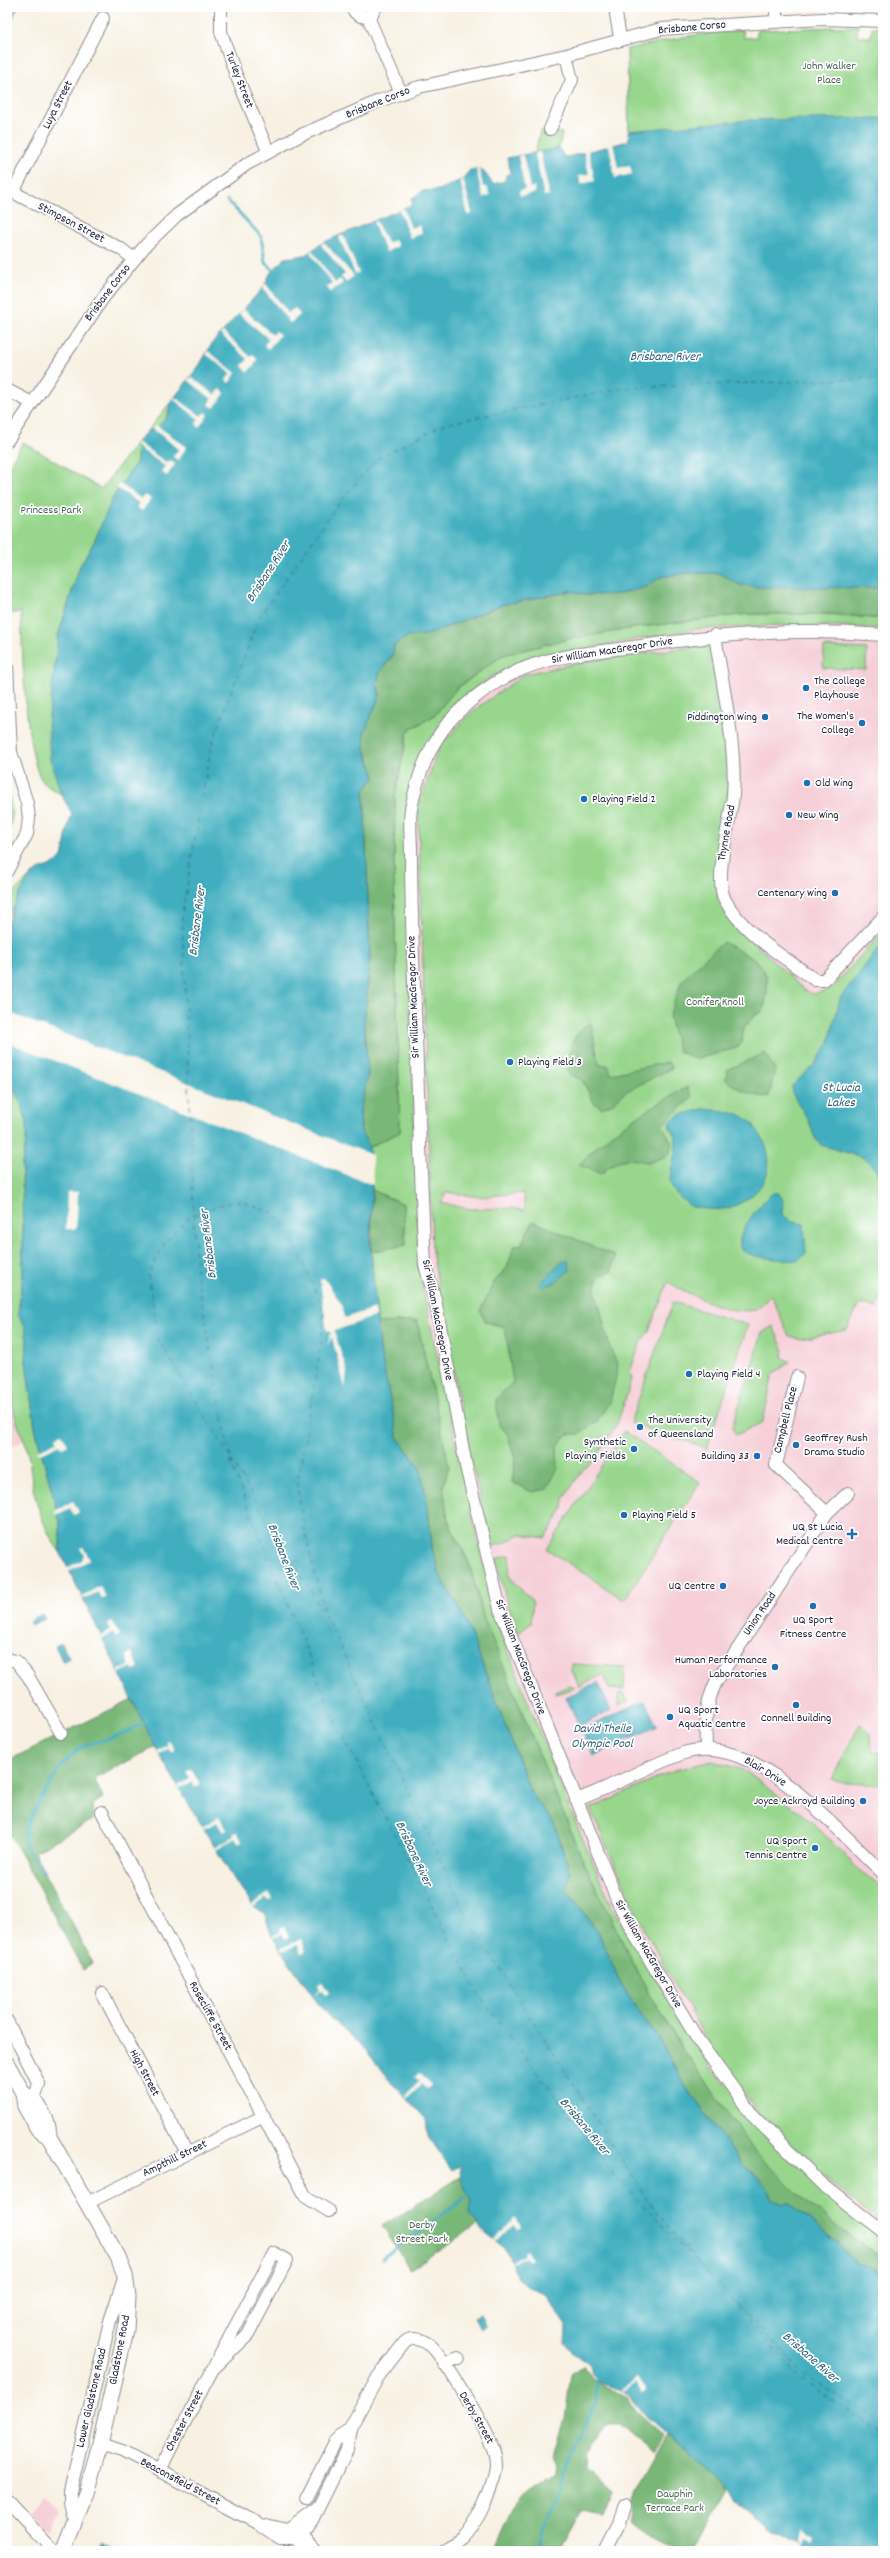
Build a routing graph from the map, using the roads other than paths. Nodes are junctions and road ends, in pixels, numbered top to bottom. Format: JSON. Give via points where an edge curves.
{"nodes":[{"id":1,"x":221,"y":7,"type":"edge"},
{"id":2,"x":352,"y":7,"type":"edge"},
{"id":3,"x":376,"y":7,"type":"edge"},
{"id":4,"x":619,"y":7,"type":"edge"},
{"id":5,"x":776,"y":7,"type":"edge"},
{"id":6,"x":368,"y":17,"type":"junction"},
{"id":7,"x":103,"y":18,"type":"dead end"},
{"id":8,"x":776,"y":21,"type":"junction"},
{"id":9,"x":883,"y":21,"type":"edge"},
{"id":10,"x":620,"y":38,"type":"junction"},
{"id":11,"x":566,"y":55,"type":"junction"},
{"id":12,"x":400,"y":93,"type":"junction"},
{"id":13,"x":550,"y":129,"type":"dead end"},
{"id":14,"x":268,"y":151,"type":"junction"},
{"id":15,"x":10,"y":191,"type":"edge"},
{"id":16,"x":134,"y":259,"type":"junction"},
{"id":17,"x":7,"y":390,"type":"edge"},
{"id":18,"x":32,"y":403,"type":"junction"},
{"id":19,"x":7,"y":441,"type":"edge"},
{"id":20,"x":883,"y":635,"type":"edge"},
{"id":21,"x":715,"y":636,"type":"junction"},
{"id":22,"x":7,"y":665,"type":"edge"},
{"id":23,"x":7,"y":871,"type":"edge"},
{"id":24,"x":883,"y":917,"type":"edge"},
{"id":25,"x":797,"y":1377,"type":"dead end"},
{"id":26,"x":848,"y":1493,"type":"dead end"},
{"id":27,"x":827,"y":1513,"type":"junction"},
{"id":28,"x":7,"y":1659,"type":"edge"},
{"id":29,"x":61,"y":1733,"type":"dead end"},
{"id":30,"x":706,"y":1749,"type":"junction"},
{"id":31,"x":576,"y":1800,"type":"junction"},
{"id":32,"x":102,"y":1812,"type":"dead end"},
{"id":33,"x":883,"y":1873,"type":"edge"},
{"id":34,"x":102,"y":1993,"type":"dead end"},
{"id":35,"x":7,"y":2021,"type":"edge"},
{"id":36,"x":9,"y":2072,"type":"edge"},
{"id":37,"x":29,"y":2096,"type":"junction"},
{"id":38,"x":264,"y":2116,"type":"junction"},
{"id":39,"x":187,"y":2153,"type":"junction"},
{"id":40,"x":87,"y":2203,"type":"junction"},
{"id":41,"x":329,"y":2211,"type":"dead end"},
{"id":42,"x":883,"y":2232,"type":"edge"},
{"id":43,"x":125,"y":2275,"type":"junction"},
{"id":44,"x":256,"y":2286,"type":"junction"},
{"id":45,"x":270,"y":2293,"type":"junction"},
{"id":46,"x":458,"y":2358,"type":"dead end"},
{"id":47,"x":444,"y":2364,"type":"junction"},
{"id":48,"x":211,"y":2371,"type":"junction"},
{"id":49,"x":350,"y":2428,"type":"junction"},
{"id":50,"x":100,"y":2444,"type":"junction"},
{"id":51,"x":159,"y":2471,"type":"junction"},
{"id":52,"x":306,"y":2499,"type":"dead end"},
{"id":53,"x":7,"y":2501,"type":"edge"},
{"id":54,"x":624,"y":2506,"type":"dead end"},
{"id":55,"x":75,"y":2522,"type":"junction"},
{"id":56,"x":293,"y":2535,"type":"junction"},
{"id":57,"x":54,"y":2551,"type":"edge"},
{"id":58,"x":63,"y":2551,"type":"edge"},
{"id":59,"x":305,"y":2551,"type":"edge"},
{"id":60,"x":317,"y":2551,"type":"edge"},
{"id":61,"x":443,"y":2551,"type":"edge"},
{"id":62,"x":605,"y":2551,"type":"edge"}],
"edges":[{"from":1,"to":14,"type":"street","name":"Turley Street","via":[[221,32]]},
{"from":2,"to":6,"type":"street","via":[[358,15]]},
{"from":3,"to":6,"type":"street"},
{"from":4,"to":10,"type":"street","via":[[616,14]]},
{"from":5,"to":8,"type":"street"},
{"from":6,"to":12,"type":"street"},
{"from":7,"to":15,"type":"street","name":"Luya Street"},
{"from":8,"to":9,"type":"street","name":"Brisbane Corso"},
{"from":8,"to":10,"type":"street","name":"Brisbane Corso","via":[[661,29]]},
{"from":10,"to":11,"type":"street","name":"Brisbane Corso"},
{"from":11,"to":12,"type":"street","name":"Brisbane Corso"},
{"from":11,"to":13,"type":"street","via":[[572,80]]},
{"from":12,"to":14,"type":"street","name":"Brisbane Corso"},
{"from":14,"to":16,"type":"street","name":"Brisbane Corso","via":[[177,215]]},
{"from":15,"to":16,"type":"street","name":"Stimpson Street","via":[[121,249]]},
{"from":16,"to":18,"type":"street","name":"Brisbane Corso","via":[[103,298]]},
{"from":17,"to":18,"type":"street"},
{"from":18,"to":19,"type":"street","name":"Brisbane Corso"},
{"from":20,"to":21,"type":"street","name":"Sir William MacGregor Drive","via":[[835,631],[778,631]]},
{"from":21,"to":24,"type":"street","name":"Thynne Road","via":[[734,772],[733,797],[721,865],[724,898],[739,921],[815,980],[824,980]]},
{"from":21,"to":31,"type":"street","name":"Sir William MacGregor Drive","via":[[565,656],[522,667],[499,679],[454,716],[433,745],[418,780],[411,812],[413,950],[427,1277],[435,1299],[466,1466],[500,1609]]},
{"from":22,"to":23,"type":"street","via":[[11,752],[27,803],[29,818],[27,834]]},
{"from":25,"to":27,"type":"street","name":"Campbell Place","via":[[776,1465]]},
{"from":26,"to":27,"type":"street","name":"Union Road"},
{"from":27,"to":30,"type":"street","name":"Union Road","via":[[716,1682],[707,1700]]},
{"from":28,"to":29,"type":"street","via":[[16,1661],[28,1676]]},
{"from":30,"to":31,"type":"street","name":"Blair Drive","via":[[685,1753]]},
{"from":30,"to":33,"type":"street","name":"Blair Drive","via":[[729,1753],[751,1762],[785,1783]]},
{"from":31,"to":42,"type":"street","name":"Sir William MacGregor Drive","via":[[617,1900],[633,1932],[721,2073],[753,2116],[780,2145],[822,2184]]},
{"from":32,"to":38,"type":"street","name":"Rosecliffe Street"},
{"from":34,"to":39,"type":"street","name":"High Street"},
{"from":35,"to":37,"type":"street","name":"Gladstone Road","via":[[39,2084]]},
{"from":36,"to":37,"type":"main road","name":"Gladstone Road"},
{"from":37,"to":40,"type":"main road","name":"Gladstone Road","via":[[25,2106],[38,2129],[48,2137]]},
{"from":38,"to":39,"type":"street","name":"Ampthill Street"},
{"from":38,"to":41,"type":"street","name":"Rosecliffe Street","via":[[306,2197]]},
{"from":39,"to":40,"type":"street","name":"Ampthill Street"},
{"from":40,"to":43,"type":"main road","name":"Gladstone Road","via":[[118,2257]]},
{"from":43,"to":50,"type":"main road","name":"Gladstone Road","via":[[128,2319]]},
{"from":43,"to":55,"type":"street","name":"Lower Gladstone Road","via":[[110,2321],[70,2492]]},
{"from":44,"to":45,"type":"street"},
{"from":44,"to":45,"type":"street","name":"Chester Street","via":[[274,2253],[287,2260]]},
{"from":44,"to":48,"type":"street","name":"Chester Street"},
{"from":45,"to":48,"type":"street","name":"Chester Street","via":[[247,2337]]},
{"from":46,"to":47,"type":"street"},
{"from":47,"to":49,"type":"street","name":"Derby Street","via":[[428,2344],[409,2339],[403,2343],[378,2376]]},
{"from":47,"to":61,"type":"street","name":"Derby Street","via":[[488,2435],[496,2463],[492,2483],[468,2532],[459,2542]]},
{"from":48,"to":51,"type":"street","name":"Chester Street"},
{"from":49,"to":52,"type":"street","via":[[335,2442]]},
{"from":49,"to":56,"type":"street","via":[[347,2450],[316,2509]]},
{"from":50,"to":51,"type":"street","name":"Beaconsfield Street"},
{"from":50,"to":55,"type":"main road","name":"Gladstone Road"},
{"from":51,"to":56,"type":"street","name":"Beaconsfield Street","via":[[257,2523]]},
{"from":53,"to":57,"type":"street"},
{"from":54,"to":62,"type":"street","via":[[619,2524]]},
{"from":55,"to":58,"type":"main road","name":"Gladstone Road"},
{"from":56,"to":59,"type":"street"},
{"from":56,"to":60,"type":"street"}]}
